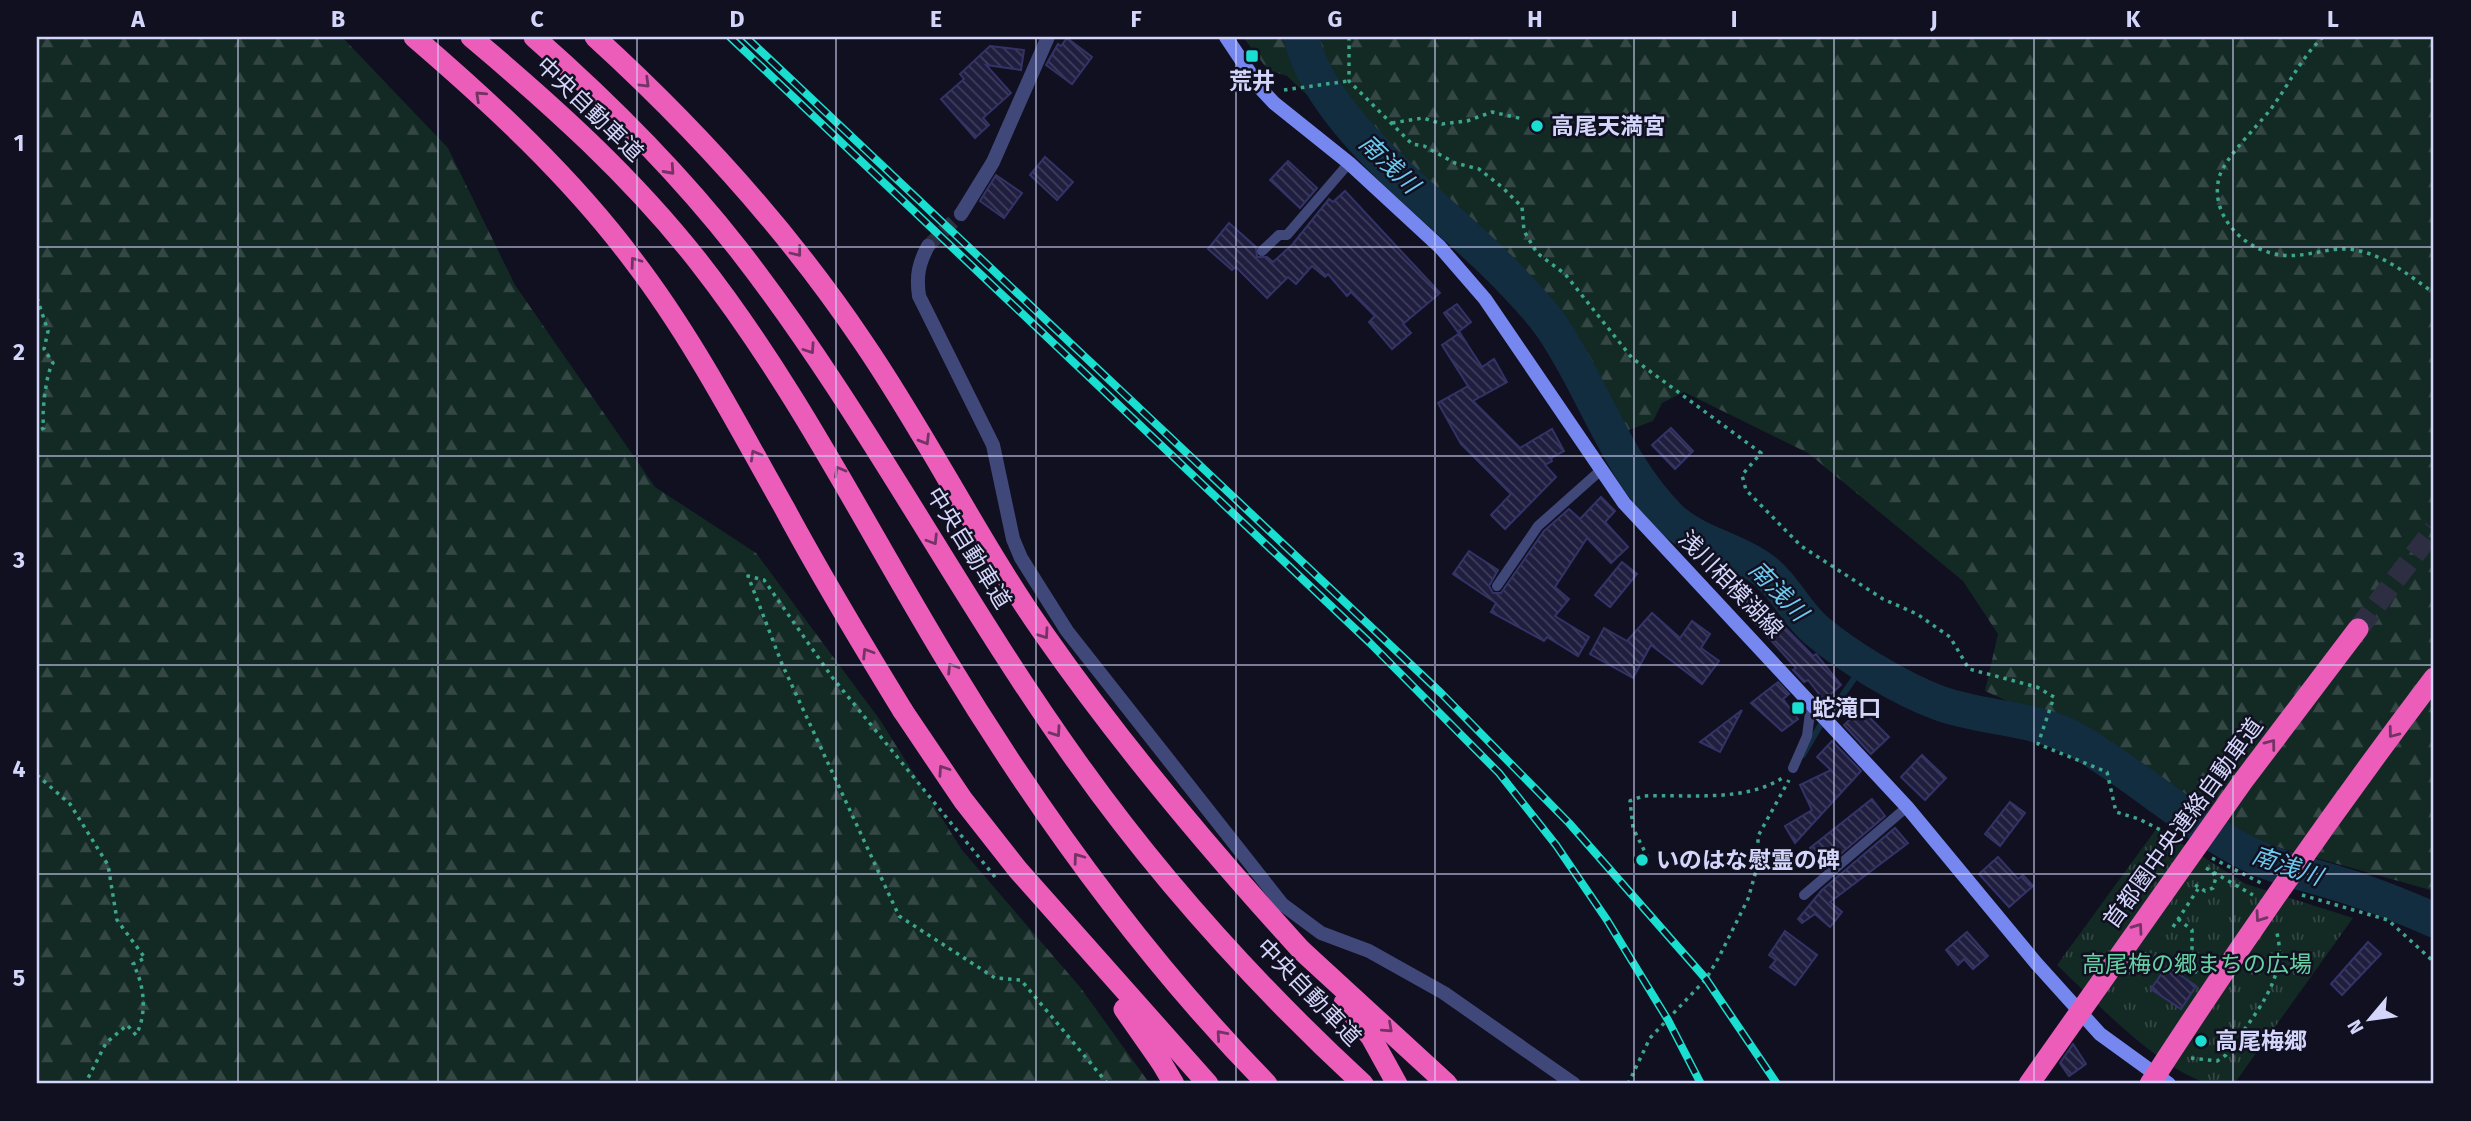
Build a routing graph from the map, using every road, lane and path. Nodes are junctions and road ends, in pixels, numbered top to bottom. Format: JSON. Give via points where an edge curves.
{"nodes":[{"id":1,"x":414,"y":37,"type":"edge"},
{"id":2,"x":471,"y":37,"type":"edge"},
{"id":3,"x":534,"y":37,"type":"edge"},
{"id":4,"x":595,"y":37,"type":"edge"},
{"id":5,"x":1048,"y":37,"type":"edge"},
{"id":6,"x":1226,"y":37,"type":"edge"},
{"id":7,"x":1349,"y":37,"type":"edge"},
{"id":8,"x":2323,"y":37,"type":"edge"},
{"id":9,"x":1349,"y":81,"type":"junction"},
{"id":10,"x":1284,"y":89,"type":"dead end"},
{"id":11,"x":1523,"y":119,"type":"dead end"},
{"id":12,"x":1392,"y":122,"type":"junction"},
{"id":13,"x":1349,"y":163,"type":"junction"},
{"id":14,"x":961,"y":214,"type":"tunnel mouth"},
{"id":15,"x":929,"y":246,"type":"tunnel mouth"},
{"id":16,"x":1262,"y":251,"type":"dead end"},
{"id":17,"x":2434,"y":293,"type":"edge"},
{"id":18,"x":37,"y":298,"type":"edge"},
{"id":19,"x":37,"y":436,"type":"edge"},
{"id":20,"x":1601,"y":470,"type":"junction"},
{"id":21,"x":1497,"y":586,"type":"dead end"},
{"id":22,"x":2358,"y":629,"type":"tunnel mouth"},
{"id":23,"x":2434,"y":678,"type":"edge"},
{"id":24,"x":1811,"y":705,"type":"junction"},
{"id":25,"x":1793,"y":768,"type":"junction"},
{"id":26,"x":37,"y":775,"type":"edge"},
{"id":27,"x":964,"y":800,"type":"junction"},
{"id":28,"x":1907,"y":807,"type":"junction"},
{"id":29,"x":2152,"y":825,"type":"dead end"},
{"id":30,"x":1648,"y":858,"type":"dead end"},
{"id":31,"x":2215,"y":859,"type":"dead end"},
{"id":32,"x":2210,"y":868,"type":"junction"},
{"id":33,"x":2200,"y":869,"type":"dead end"},
{"id":34,"x":995,"y":877,"type":"dead end"},
{"id":35,"x":2193,"y":878,"type":"dead end"},
{"id":36,"x":2198,"y":889,"type":"junction"},
{"id":37,"x":1804,"y":895,"type":"dead end"},
{"id":38,"x":2173,"y":927,"type":"dead end"},
{"id":39,"x":1301,"y":950,"type":"junction"},
{"id":40,"x":85,"y":1084,"type":"edge"},
{"id":41,"x":1108,"y":1084,"type":"edge"},
{"id":42,"x":1174,"y":1084,"type":"edge"},
{"id":43,"x":1208,"y":1084,"type":"edge"},
{"id":44,"x":1267,"y":1084,"type":"edge"},
{"id":45,"x":1363,"y":1084,"type":"edge"},
{"id":46,"x":1397,"y":1084,"type":"edge"},
{"id":47,"x":1447,"y":1084,"type":"edge"},
{"id":48,"x":1574,"y":1084,"type":"edge"},
{"id":49,"x":1628,"y":1084,"type":"edge"},
{"id":50,"x":2029,"y":1084,"type":"edge"},
{"id":51,"x":2150,"y":1084,"type":"edge"},
{"id":52,"x":2169,"y":1084,"type":"edge"}],
"edges":[{"from":27,"to":1,"type":"highway","one_way":true,"bridge":true,"via":[[903,711],[721,395],[633,260],[579,193]]},
{"from":44,"to":2,"type":"highway","name":"中央自動車道","one_way":true,"via":[[1131,931],[1031,794],[946,659],[818,434],[696,258],[618,170]]},
{"from":3,"to":45,"type":"highway","name":"中央自動車道","one_way":true,"via":[[656,155],[741,253],[842,396],[992,636],[1086,775],[1197,914]]},
{"from":4,"to":39,"type":"highway","one_way":true,"bridge":true,"via":[[740,182],[810,269],[865,345],[1071,673],[1170,802]]},
{"from":5,"to":14,"type":"street","via":[[993,162]]},
{"from":6,"to":13,"type":"main road","name":"浅川相模湖線","via":[[1259,88]]},
{"from":7,"to":9,"type":"path"},
{"from":8,"to":17,"type":"path","via":[[2305,54],[2272,107],[2219,176],[2218,199],[2227,223],[2249,243],[2271,253],[2298,257],[2341,249],[2372,255]]},
{"from":9,"to":10,"type":"path"},
{"from":9,"to":12,"type":"path"},
{"from":11,"to":12,"type":"path","via":[[1492,112],[1442,124],[1423,118]]},
{"from":12,"to":29,"type":"path","via":[[1412,144],[1479,169],[1502,187],[1522,207],[1524,231],[1537,253],[1565,274],[1632,358],[1761,453],[1742,475],[1745,490],[1801,546],[1950,637],[1969,669],[2037,687],[2054,697],[2038,744],[2107,772],[2116,812]]},
{"from":13,"to":16,"type":"lane","via":[[1287,234],[1279,235]]},
{"from":13,"to":20,"type":"main road","name":"浅川相模湖線","via":[[1440,247],[1485,299]]},
{"from":15,"to":48,"type":"street","via":[[916,279],[919,296],[993,445],[1021,558],[1067,631],[1282,904],[1321,933],[1369,951],[1444,993]]},
{"from":18,"to":19,"type":"path","via":[[48,331],[44,349],[53,363],[41,413],[44,428]]},
{"from":20,"to":21,"type":"lane","via":[[1538,526]]},
{"from":20,"to":24,"type":"main road","name":"浅川相模湖線","via":[[1652,535]]},
{"from":50,"to":22,"type":"highway","name":"首都圏中央連絡自動車道","one_way":true,"bridge":true,"via":[[2243,781]]},
{"from":23,"to":51,"type":"highway","one_way":true,"bridge":true,"via":[[2228,963]]},
{"from":24,"to":25,"type":"lane","via":[[1807,736]]},
{"from":24,"to":28,"type":"main road","name":"浅川相模湖線"},
{"from":25,"to":30,"type":"path","via":[[1769,785],[1728,794],[1643,796],[1630,801],[1633,828]]},
{"from":25,"to":49,"type":"path","via":[[1758,836],[1758,864],[1748,898],[1719,957],[1706,979],[1650,1038]]},
{"from":26,"to":40,"type":"path","via":[[70,804],[108,865],[117,920],[145,958],[133,964],[141,977],[144,1021],[136,1035],[127,1026],[106,1043]]},
{"from":27,"to":42,"type":"highway","bridge":true,"via":[[1005,861],[1135,1023]]},
{"from":27,"to":43,"type":"highway","bridge":true,"via":[[1027,880]]},
{"from":28,"to":37,"type":"lane"},
{"from":28,"to":52,"type":"main road","name":"浅川相模湖線","via":[[2100,1034]]},
{"from":31,"to":32,"type":"path"},
{"from":32,"to":33,"type":"path"},
{"from":32,"to":36,"type":"path","via":[[2215,885],[2206,891]]},
{"from":34,"to":41,"type":"path","via":[[832,677],[764,580],[748,576],[782,664],[899,916],[995,978],[1021,980]]},
{"from":35,"to":36,"type":"path"},
{"from":36,"to":38,"type":"path"},
{"from":39,"to":46,"type":"highway","via":[[1371,1037]]},
{"from":39,"to":47,"type":"highway","one_way":true}]}
